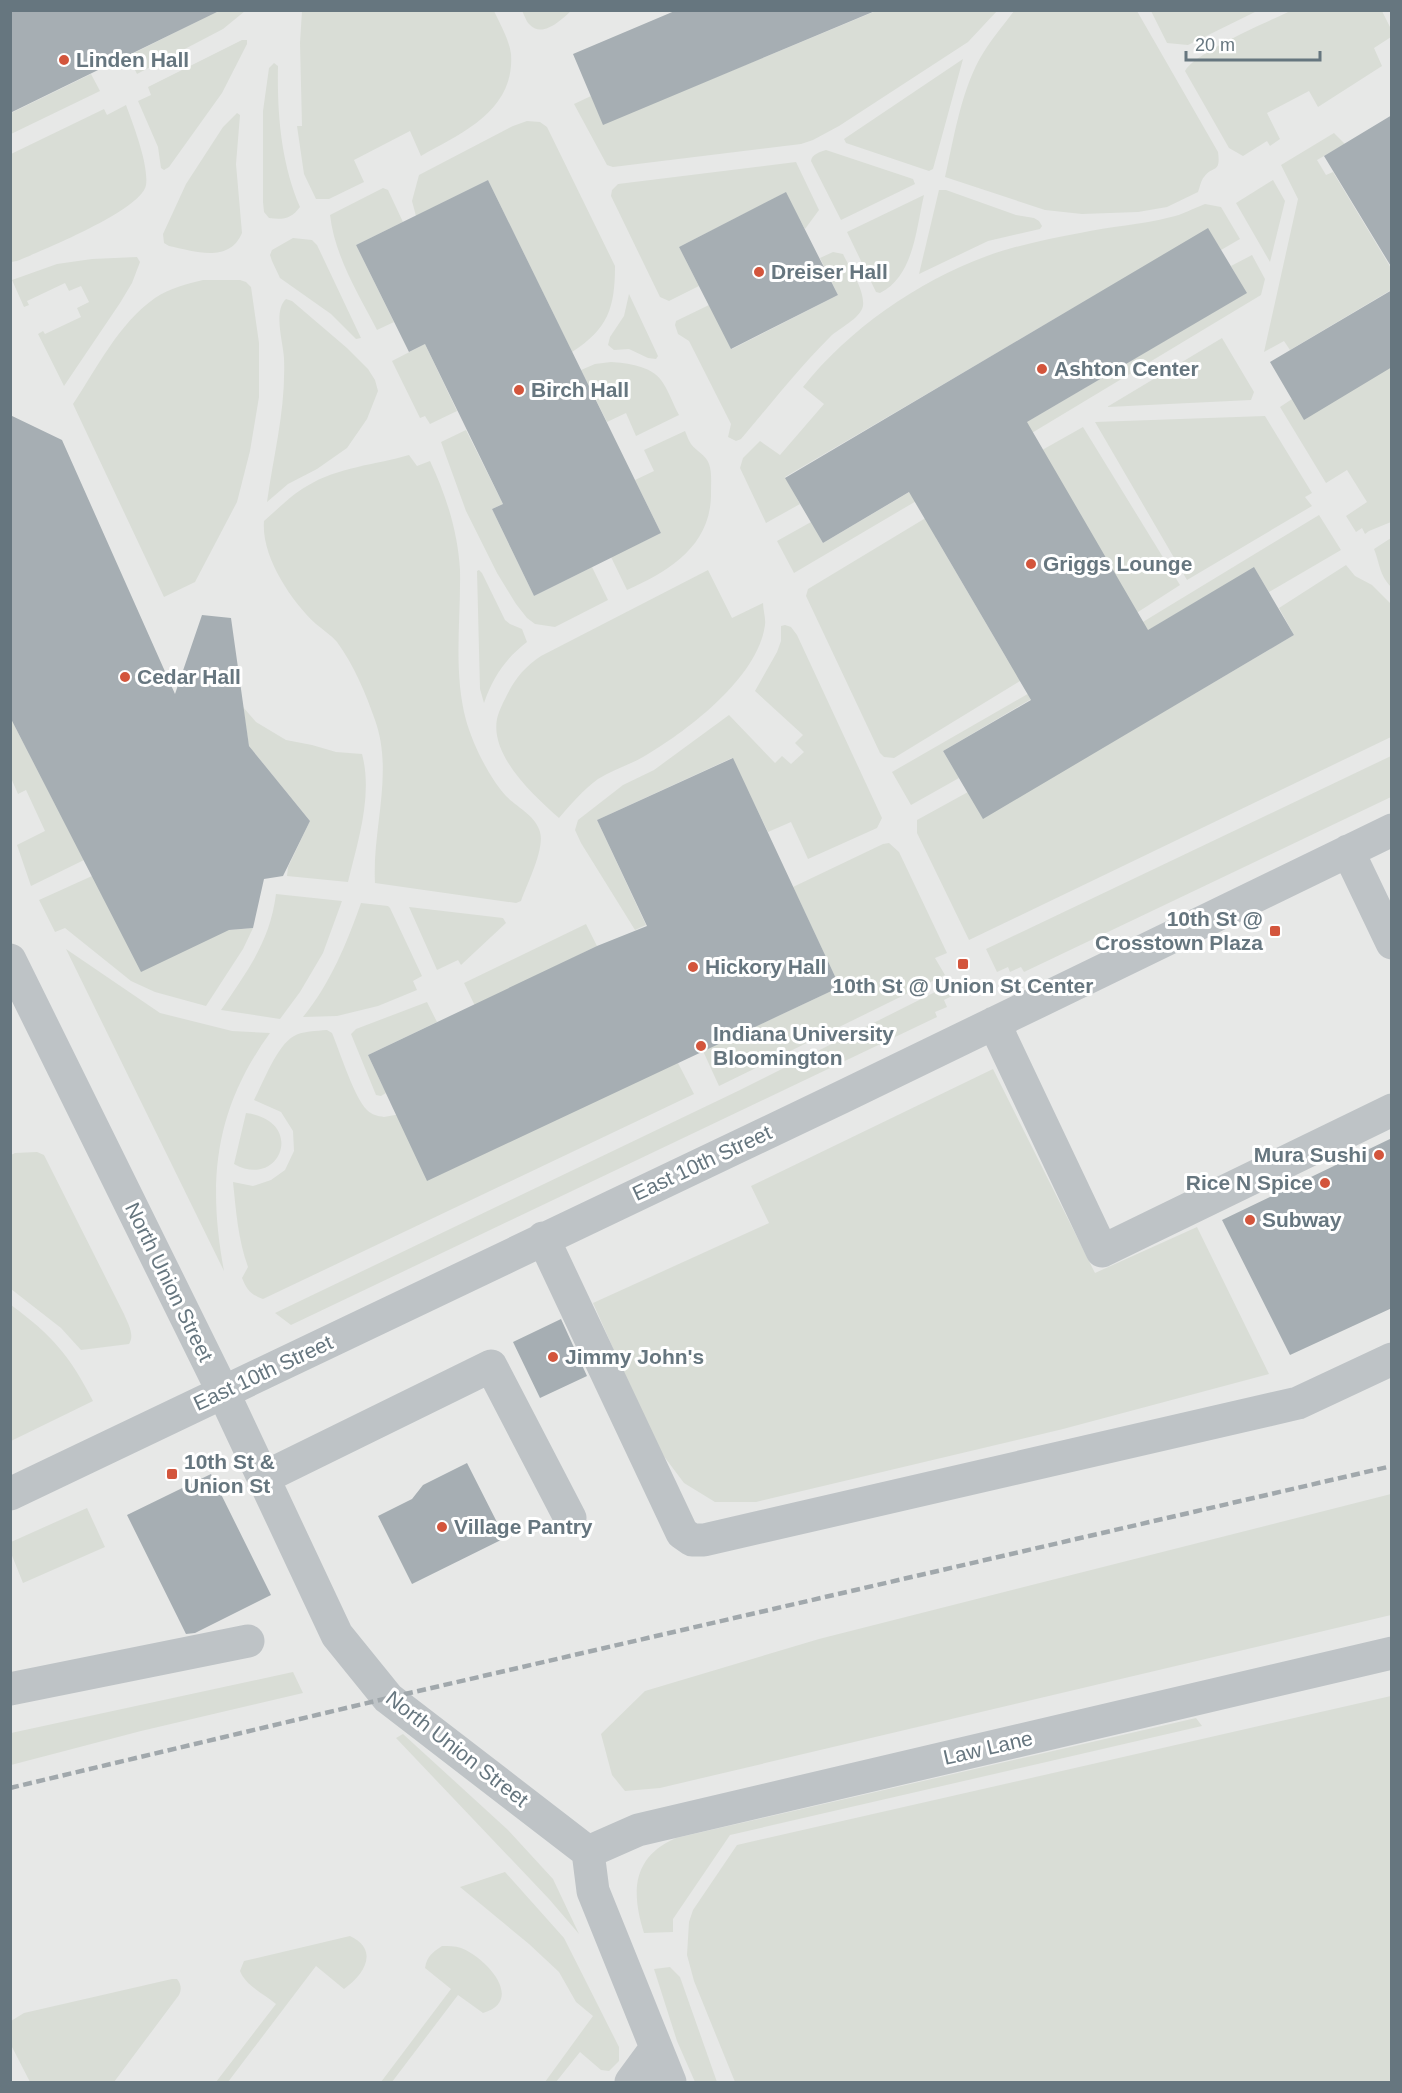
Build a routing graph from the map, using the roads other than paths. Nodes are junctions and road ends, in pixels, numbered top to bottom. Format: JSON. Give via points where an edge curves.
{"nodes":[{"id":1,"x":1392,"y":830,"type":"edge"},
{"id":2,"x":1348,"y":851,"type":"junction"},
{"id":3,"x":1392,"y":943,"type":"edge"},
{"id":4,"x":10,"y":960,"type":"edge"},
{"id":5,"x":994,"y":1023,"type":"junction"},
{"id":6,"x":1392,"y":1110,"type":"edge"},
{"id":7,"x":543,"y":1238,"type":"junction"},
{"id":8,"x":1392,"y":1359,"type":"edge"},
{"id":9,"x":223,"y":1392,"type":"junction"},
{"id":10,"x":263,"y":1478,"type":"junction"},
{"id":11,"x":10,"y":1494,"type":"edge"},
{"id":12,"x":570,"y":1518,"type":"dead end"},
{"id":13,"x":248,"y":1641,"type":"dead end"},
{"id":14,"x":1392,"y":1653,"type":"edge"},
{"id":15,"x":13,"y":1683,"type":"edge"},
{"id":16,"x":588,"y":1852,"type":"junction"},
{"id":17,"x":656,"y":2048,"type":"junction"},
{"id":18,"x":631,"y":2082,"type":"edge"},
{"id":19,"x":670,"y":2082,"type":"edge"}],
"edges":[{"from":1,"to":2,"type":"street","name":"East 10th Street"},
{"from":2,"to":3,"type":"street"},
{"from":2,"to":5,"type":"street","name":"East 10th Street"},
{"from":4,"to":9,"type":"street","name":"North Union Street"},
{"from":5,"to":6,"type":"street","via":[[1102,1251]]},
{"from":5,"to":7,"type":"street","name":"East 10th Street"},
{"from":7,"to":8,"type":"street","via":[[682,1533],[692,1540],[1298,1403]]},
{"from":7,"to":9,"type":"street","name":"East 10th Street"},
{"from":9,"to":10,"type":"street","name":"North Union Street"},
{"from":9,"to":11,"type":"street","name":"East 10th Street"},
{"from":10,"to":12,"type":"street","via":[[491,1366]]},
{"from":10,"to":16,"type":"street","name":"North Union Street","via":[[337,1635],[388,1698]]},
{"from":13,"to":15,"type":"street"},
{"from":14,"to":16,"type":"street","name":"Law Lane","via":[[638,1830]]},
{"from":16,"to":17,"type":"street","via":[[593,1891]]},
{"from":17,"to":18,"type":"street"},
{"from":17,"to":19,"type":"street"}]}
